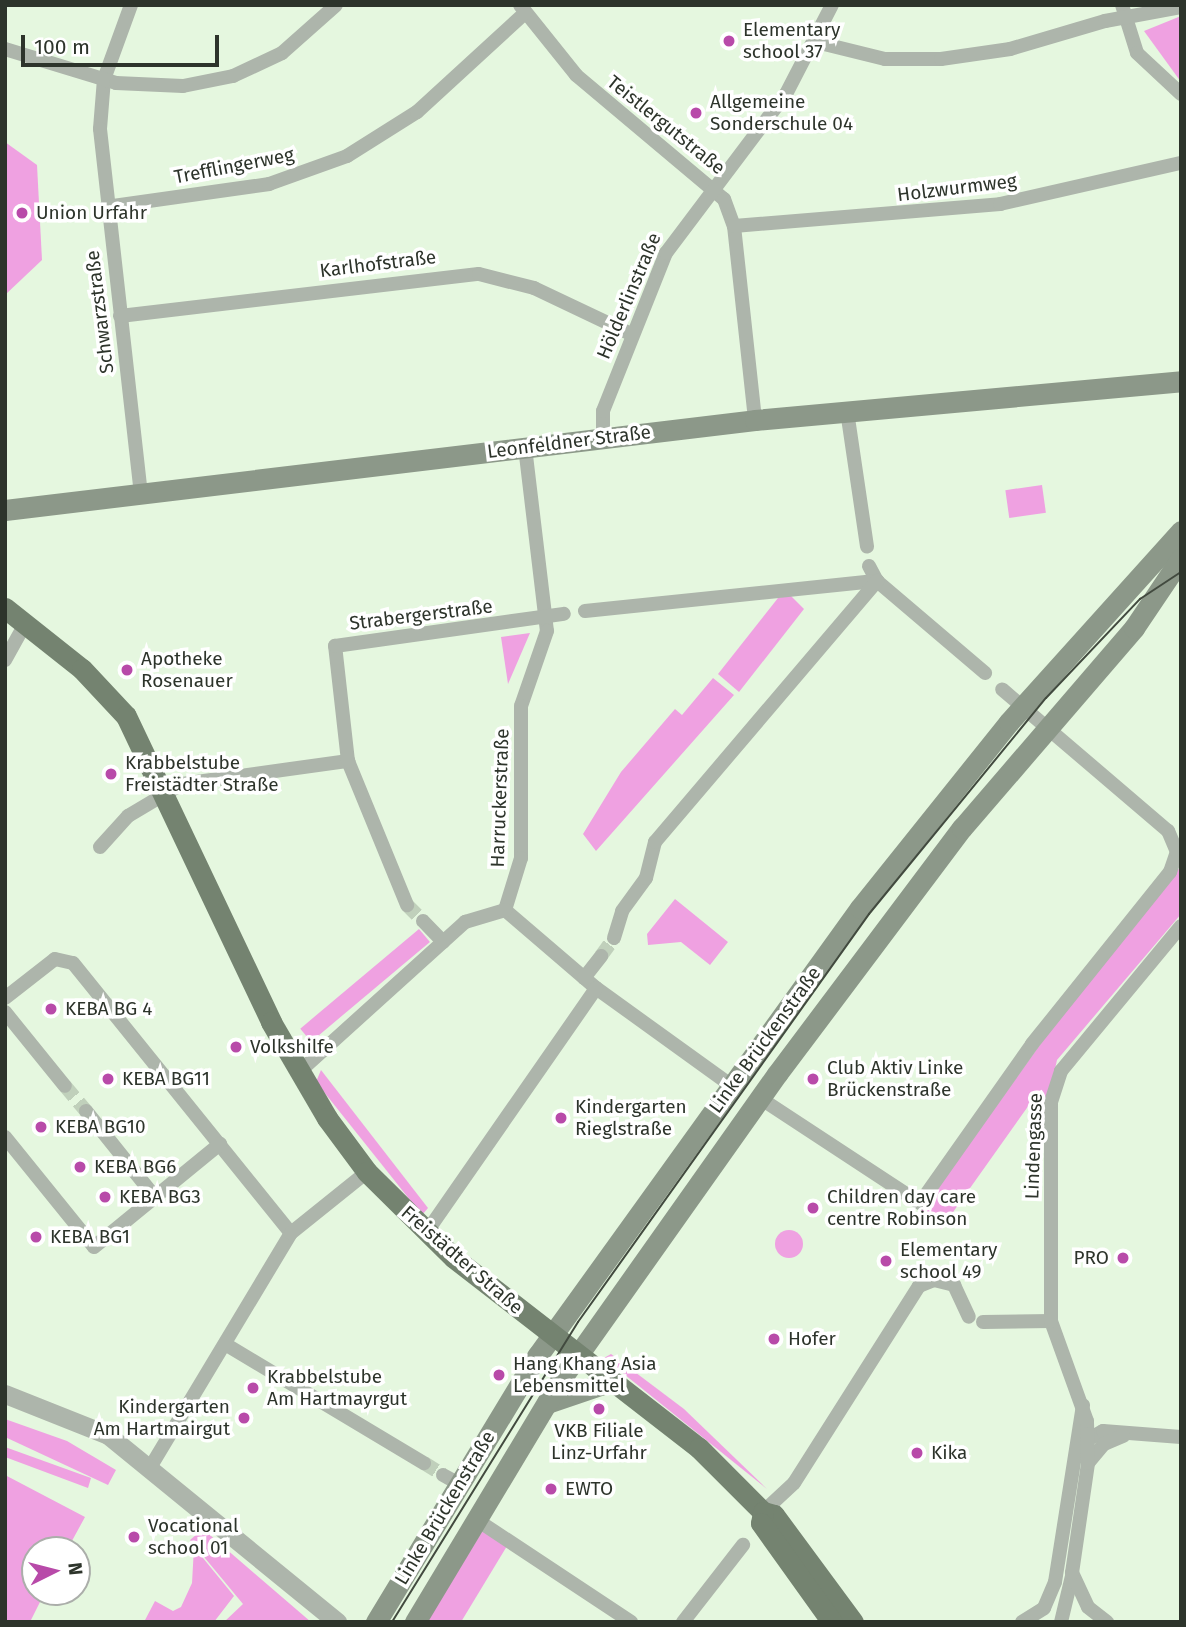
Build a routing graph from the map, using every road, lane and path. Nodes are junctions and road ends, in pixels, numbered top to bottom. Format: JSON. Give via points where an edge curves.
{"nodes":[{"id":1,"x":131,"y":5,"type":"edge"},
{"id":2,"x":336,"y":5,"type":"edge"},
{"id":3,"x":832,"y":5,"type":"edge"},
{"id":4,"x":1181,"y":7,"type":"edge"},
{"id":5,"x":523,"y":9,"type":"edge"},
{"id":6,"x":1123,"y":12,"type":"edge"},
{"id":7,"x":816,"y":42,"type":"junction"},
{"id":8,"x":5,"y":49,"type":"edge"},
{"id":9,"x":104,"y":79,"type":"junction"},
{"id":10,"x":1181,"y":94,"type":"edge"},
{"id":11,"x":1181,"y":163,"type":"edge"},
{"id":12,"x":713,"y":188,"type":"junction"},
{"id":13,"x":106,"y":207,"type":"junction"},
{"id":14,"x":734,"y":226,"type":"junction"},
{"id":15,"x":120,"y":316,"type":"junction"},
{"id":16,"x":631,"y":334,"type":"junction"},
{"id":17,"x":1181,"y":380,"type":"edge"},
{"id":18,"x":1134,"y":385,"type":"junction"},
{"id":19,"x":1181,"y":393,"type":"edge"},
{"id":20,"x":847,"y":411,"type":"junction"},
{"id":21,"x":755,"y":420,"type":"junction"},
{"id":22,"x":603,"y":438,"type":"junction"},
{"id":23,"x":525,"y":447,"type":"junction"},
{"id":24,"x":141,"y":493,"type":"junction"},
{"id":25,"x":5,"y":510,"type":"edge"},
{"id":26,"x":1181,"y":531,"type":"edge"},
{"id":27,"x":867,"y":547,"type":"dead end"},
{"id":28,"x":1181,"y":558,"type":"edge"},
{"id":29,"x":870,"y":566,"type":"dead end"},
{"id":30,"x":877,"y":581,"type":"junction"},
{"id":31,"x":5,"y":608,"type":"edge"},
{"id":32,"x":585,"y":611,"type":"dead end"},
{"id":33,"x":564,"y":614,"type":"dead end"},
{"id":34,"x":546,"y":617,"type":"junction"},
{"id":35,"x":25,"y":624,"type":"junction"},
{"id":36,"x":5,"y":660,"type":"edge"},
{"id":37,"x":985,"y":673,"type":"dead end"},
{"id":38,"x":1002,"y":689,"type":"dead end"},
{"id":39,"x":1022,"y":706,"type":"junction"},
{"id":40,"x":1046,"y":726,"type":"junction"},
{"id":41,"x":348,"y":761,"type":"junction"},
{"id":42,"x":163,"y":793,"type":"junction"},
{"id":43,"x":100,"y":847,"type":"dead end"},
{"id":44,"x":407,"y":905,"type":"tunnel mouth"},
{"id":45,"x":505,"y":910,"type":"junction"},
{"id":46,"x":423,"y":921,"type":"tunnel mouth"},
{"id":47,"x":1181,"y":926,"type":"edge"},
{"id":48,"x":614,"y":938,"type":"tunnel mouth"},
{"id":49,"x":443,"y":942,"type":"junction"},
{"id":50,"x":601,"y":956,"type":"tunnel mouth"},
{"id":51,"x":584,"y":978,"type":"junction"},
{"id":52,"x":596,"y":988,"type":"junction"},
{"id":53,"x":5,"y":998,"type":"edge"},
{"id":54,"x":5,"y":1012,"type":"edge"},
{"id":55,"x":299,"y":1072,"type":"junction"},
{"id":56,"x":65,"y":1086,"type":"tunnel mouth"},
{"id":57,"x":732,"y":1086,"type":"junction"},
{"id":58,"x":760,"y":1098,"type":"junction"},
{"id":59,"x":86,"y":1111,"type":"tunnel mouth"},
{"id":60,"x":5,"y":1137,"type":"edge"},
{"id":61,"x":220,"y":1144,"type":"junction"},
{"id":62,"x":368,"y":1172,"type":"junction"},
{"id":63,"x":155,"y":1197,"type":"junction"},
{"id":64,"x":291,"y":1233,"type":"junction"},
{"id":65,"x":426,"y":1233,"type":"junction"},
{"id":66,"x":1051,"y":1321,"type":"junction"},
{"id":67,"x":552,"y":1335,"type":"junction"},
{"id":68,"x":225,"y":1345,"type":"junction"},
{"id":69,"x":578,"y":1355,"type":"junction"},
{"id":70,"x":612,"y":1381,"type":"junction"},
{"id":71,"x":5,"y":1394,"type":"edge"},
{"id":72,"x":547,"y":1403,"type":"junction"},
{"id":73,"x":1083,"y":1405,"type":"junction"},
{"id":74,"x":1088,"y":1436,"type":"junction"},
{"id":75,"x":1124,"y":1436,"type":"junction"},
{"id":76,"x":1181,"y":1437,"type":"edge"},
{"id":77,"x":1074,"y":1451,"type":"junction"},
{"id":78,"x":424,"y":1463,"type":"tunnel mouth"},
{"id":79,"x":1088,"y":1463,"type":"junction"},
{"id":80,"x":151,"y":1466,"type":"junction"},
{"id":81,"x":764,"y":1512,"type":"junction"},
{"id":82,"x":477,"y":1520,"type":"junction"},
{"id":83,"x":743,"y":1545,"type":"dead end"},
{"id":84,"x":1072,"y":1573,"type":"junction"},
{"id":85,"x":1055,"y":1582,"type":"junction"},
{"id":86,"x":337,"y":1622,"type":"edge"},
{"id":87,"x":376,"y":1622,"type":"edge"},
{"id":88,"x":415,"y":1622,"type":"edge"},
{"id":89,"x":631,"y":1622,"type":"edge"},
{"id":90,"x":683,"y":1622,"type":"edge"},
{"id":91,"x":832,"y":1622,"type":"edge"},
{"id":92,"x":853,"y":1622,"type":"edge"},
{"id":93,"x":1022,"y":1622,"type":"edge"},
{"id":94,"x":1059,"y":1622,"type":"edge"},
{"id":95,"x":1107,"y":1622,"type":"edge"}],
"edges":[{"from":1,"to":9,"type":"street","name":"Schwarzstraße"},
{"from":2,"to":9,"type":"street","via":[[282,53],[233,76],[183,86]]},
{"from":3,"to":7,"type":"street","name":"Hölderlinstraße"},
{"from":4,"to":6,"type":"street"},
{"from":5,"to":12,"type":"street","name":"Teistlergutstraße","via":[[576,75]]},
{"from":5,"to":13,"type":"street","name":"Trefflingerweg","via":[[417,112],[347,156],[269,184]]},
{"from":6,"to":7,"type":"street","via":[[1010,49],[941,59],[885,59]]},
{"from":6,"to":10,"type":"street","via":[[1137,53]]},
{"from":7,"to":12,"type":"street","name":"Hölderlinstraße","via":[[766,123]]},
{"from":8,"to":9,"type":"street"},
{"from":9,"to":13,"type":"street","name":"Schwarzstraße","via":[[100,129]]},
{"from":11,"to":14,"type":"street","name":"Holzwurmweg","via":[[1000,204]]},
{"from":12,"to":14,"type":"street","name":"Teistlergutstraße"},
{"from":12,"to":16,"type":"street","name":"Hölderlinstraße","via":[[666,253]]},
{"from":13,"to":15,"type":"street","name":"Schwarzstraße"},
{"from":14,"to":21,"type":"street","name":"Teistlergutstraße"},
{"from":15,"to":16,"type":"street","name":"Karlhofstraße","via":[[480,274],[534,288]]},
{"from":15,"to":24,"type":"street","name":"Schwarzstraße"},
{"from":16,"to":22,"type":"street","name":"Hölderlinstraße","via":[[602,416]]},
{"from":17,"to":18,"type":"main road","name":"Leonfeldner Straße"},
{"from":18,"to":19,"type":"main road","name":"Leonfeldner Straße"},
{"from":18,"to":20,"type":"main road","name":"Leonfeldner Straße"},
{"from":20,"to":21,"type":"main road","name":"Leonfeldner Straße"},
{"from":20,"to":27,"type":"street"},
{"from":21,"to":22,"type":"main road","name":"Leonfeldner Straße"},
{"from":22,"to":23,"type":"main road","name":"Leonfeldner Straße"},
{"from":23,"to":24,"type":"main road","name":"Leonfeldner Straße"},
{"from":23,"to":34,"type":"street","name":"Harruckerstraße"},
{"from":24,"to":25,"type":"main road","name":"Leonfeldner Straße"},
{"from":26,"to":39,"type":"main road","name":"Linke Brückenstraße"},
{"from":28,"to":40,"type":"main road","name":"Linke Brückenstraße","via":[[1134,628]]},
{"from":29,"to":30,"type":"street"},
{"from":30,"to":32,"type":"street"},
{"from":30,"to":37,"type":"street"},
{"from":30,"to":48,"type":"street","via":[[655,842],[648,873],[622,911]]},
{"from":31,"to":35,"type":"main road","name":"Freistädter Straße"},
{"from":33,"to":34,"type":"street","name":"Strabergerstraße"},
{"from":34,"to":41,"type":"street","name":"Strabergerstraße","via":[[334,646]]},
{"from":34,"to":45,"type":"street","name":"Harruckerstraße","via":[[545,646],[522,706],[521,858]]},
{"from":35,"to":36,"type":"street"},
{"from":35,"to":42,"type":"main road","name":"Freistädter Straße","via":[[127,716]]},
{"from":38,"to":39,"type":"street"},
{"from":39,"to":40,"type":"street"},
{"from":39,"to":57,"type":"main road","name":"Linke Brückenstraße","via":[[867,897]]},
{"from":40,"to":58,"type":"main road","name":"Linke Brückenstraße","via":[[884,928]]},
{"from":40,"to":58,"type":"street","via":[[1176,844],[1170,872],[1032,1044],[920,1203]]},
{"from":41,"to":42,"type":"street","via":[[243,773]]},
{"from":41,"to":44,"type":"street"},
{"from":42,"to":43,"type":"street","via":[[128,816]]},
{"from":42,"to":55,"type":"main road","name":"Freistädter Straße"},
{"from":45,"to":49,"type":"street","via":[[473,918]]},
{"from":45,"to":51,"type":"street"},
{"from":46,"to":49,"type":"street"},
{"from":47,"to":66,"type":"street","name":"Lindengasse","via":[[1055,1085]]},
{"from":49,"to":55,"type":"street"},
{"from":50,"to":51,"type":"street"},
{"from":51,"to":52,"type":"street"},
{"from":52,"to":57,"type":"street"},
{"from":52,"to":65,"type":"street"},
{"from":53,"to":61,"type":"street","via":[[55,959],[73,963]]},
{"from":54,"to":56,"type":"street"},
{"from":55,"to":62,"type":"main road","name":"Freistädter Straße"},
{"from":57,"to":67,"type":"main road","name":"Linke Brückenstraße"},
{"from":58,"to":69,"type":"main road","name":"Linke Brückenstraße"},
{"from":59,"to":63,"type":"street"},
{"from":60,"to":63,"type":"street","via":[[94,1247]]},
{"from":61,"to":63,"type":"street"},
{"from":61,"to":64,"type":"street"},
{"from":62,"to":64,"type":"street"},
{"from":62,"to":65,"type":"main road","name":"Freistädter Straße"},
{"from":64,"to":68,"type":"street"},
{"from":65,"to":67,"type":"main road","name":"Freistädter Straße"},
{"from":66,"to":73,"type":"street","name":"Lindengasse"},
{"from":66,"to":81,"type":"street","via":[[976,1320],[963,1295],[949,1282],[919,1286],[794,1483]]},
{"from":67,"to":69,"type":"main road","name":"Freistädter Straße"},
{"from":67,"to":87,"type":"main road","name":"Linke Brückenstraße","via":[[451,1479]]},
{"from":68,"to":78,"type":"street"},
{"from":68,"to":80,"type":"street"},
{"from":69,"to":70,"type":"main road","name":"Freistädter Straße"},
{"from":69,"to":72,"type":"main road","name":"Linke Brückenstraße"},
{"from":70,"to":72,"type":"main road"},
{"from":70,"to":81,"type":"main road","name":"Freistädter Straße","via":[[699,1448]]},
{"from":71,"to":80,"type":"street","via":[[86,1422]]},
{"from":72,"to":82,"type":"main road","name":"Linke Brückenstraße"},
{"from":73,"to":74,"type":"street","name":"Lindengasse"},
{"from":73,"to":77,"type":"street","name":"Lindengasse"},
{"from":74,"to":75,"type":"street"},
{"from":74,"to":77,"type":"street"},
{"from":74,"to":79,"type":"street","name":"Lindengasse"},
{"from":75,"to":76,"type":"street"},
{"from":75,"to":79,"type":"street","via":[[1104,1444]]},
{"from":77,"to":85,"type":"street","name":"Lindengasse"},
{"from":79,"to":84,"type":"street","name":"Lindengasse"},
{"from":80,"to":86,"type":"street"},
{"from":81,"to":91,"type":"main road","name":"Freistädter Straße","via":[[761,1524]]},
{"from":81,"to":92,"type":"main road","name":"Freistädter Straße","via":[[774,1516],[821,1571]]},
{"from":82,"to":88,"type":"main road","name":"Linke Brückenstraße"},
{"from":82,"to":89,"type":"street"},
{"from":83,"to":90,"type":"street"},
{"from":84,"to":94,"type":"street","name":"Lindengasse"},
{"from":84,"to":95,"type":"street","via":[[1087,1607]]},
{"from":85,"to":93,"type":"street","name":"Lindengasse","via":[[1044,1608]]},
{"from":85,"to":94,"type":"street","name":"Lindengasse"}]}
